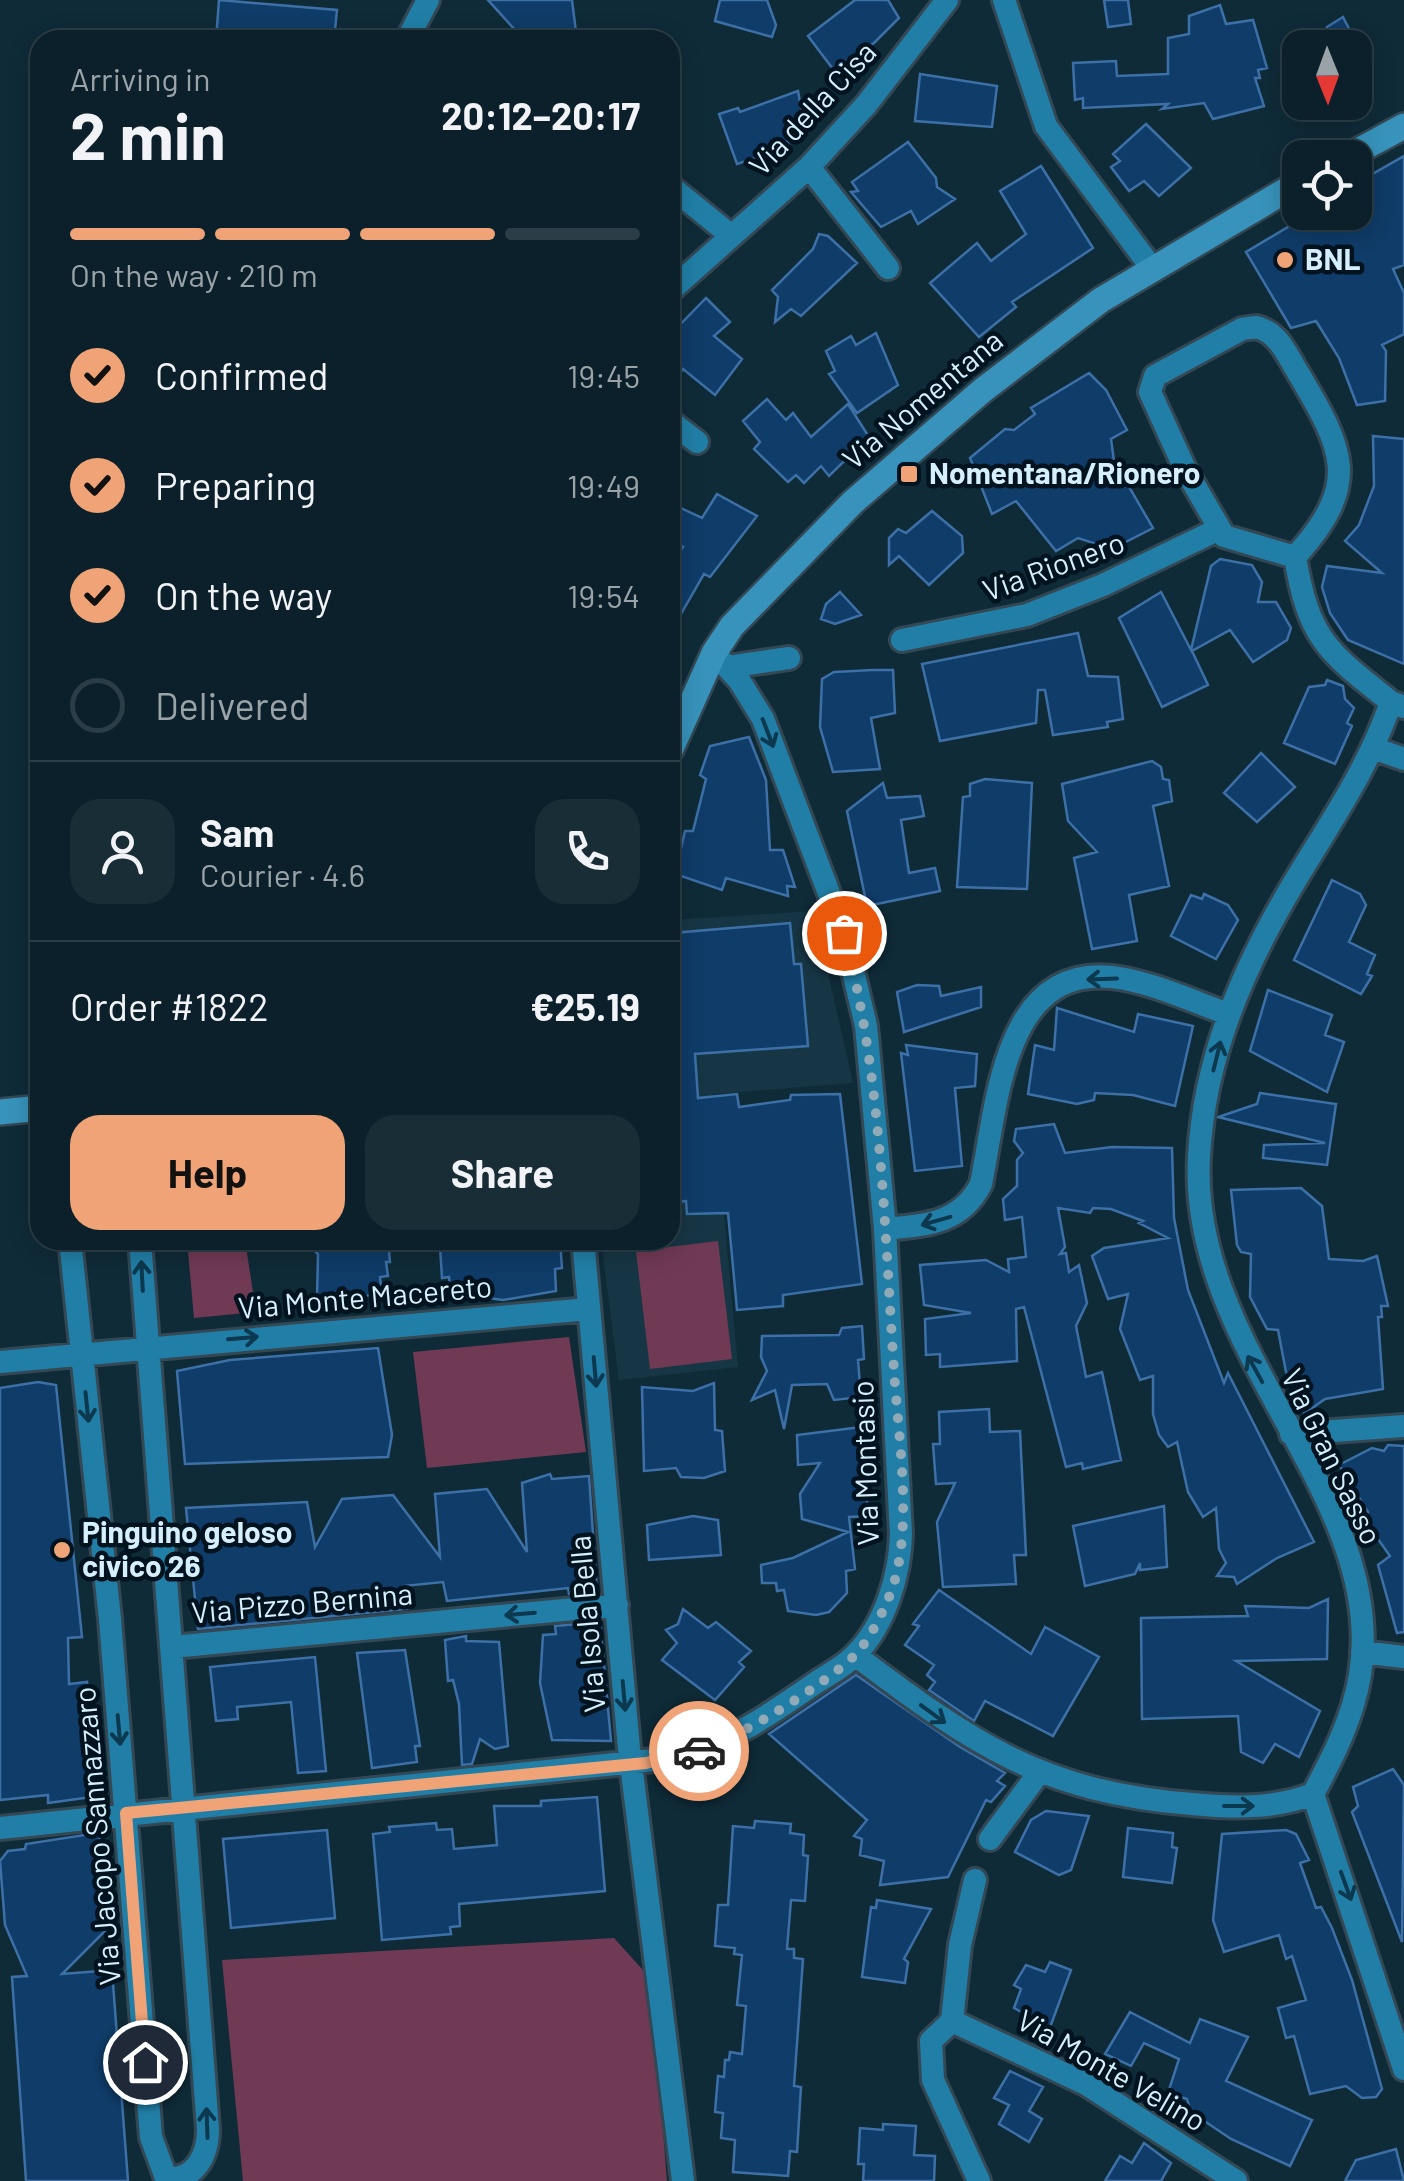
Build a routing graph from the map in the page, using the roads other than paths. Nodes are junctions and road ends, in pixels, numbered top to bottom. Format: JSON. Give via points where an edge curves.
{"nodes":[{"id":1,"x":428,"y":0,"type":"edge"},
{"id":2,"x":948,"y":0,"type":"edge"},
{"id":3,"x":1004,"y":0,"type":"edge"},
{"id":4,"x":412,"y":30,"type":"edge"},
{"id":5,"x":1404,"y":126,"type":"edge"},
{"id":6,"x":1372,"y":143,"type":"edge"},
{"id":7,"x":809,"y":167,"type":"junction"},
{"id":8,"x":1282,"y":192,"type":"edge"},
{"id":9,"x":680,"y":194,"type":"edge"},
{"id":10,"x":730,"y":234,"type":"junction"},
{"id":11,"x":1150,"y":267,"type":"junction"},
{"id":12,"x":888,"y":268,"type":"dead end"},
{"id":13,"x":680,"y":282,"type":"edge"},
{"id":14,"x":680,"y":429,"type":"edge"},
{"id":15,"x":697,"y":442,"type":"dead end"},
{"id":16,"x":1219,"y":529,"type":"junction"},
{"id":17,"x":1295,"y":558,"type":"junction"},
{"id":18,"x":902,"y":640,"type":"dead end"},
{"id":19,"x":789,"y":658,"type":"dead end"},
{"id":20,"x":721,"y":660,"type":"junction"},
{"id":21,"x":1398,"y":705,"type":"edge"},
{"id":22,"x":680,"y":734,"type":"edge"},
{"id":23,"x":1376,"y":749,"type":"junction"},
{"id":24,"x":1404,"y":759,"type":"edge"},
{"id":25,"x":1228,"y":1014,"type":"junction"},
{"id":26,"x":30,"y":1109,"type":"edge"},
{"id":27,"x":0,"y":1112,"type":"edge"},
{"id":28,"x":885,"y":1229,"type":"junction"},
{"id":29,"x":71,"y":1250,"type":"edge"},
{"id":30,"x":141,"y":1250,"type":"edge"},
{"id":31,"x":583,"y":1250,"type":"edge"},
{"id":32,"x":589,"y":1309,"type":"junction"},
{"id":33,"x":146,"y":1346,"type":"junction"},
{"id":34,"x":81,"y":1353,"type":"junction"},
{"id":35,"x":0,"y":1362,"type":"edge"},
{"id":36,"x":1404,"y":1426,"type":"edge"},
{"id":37,"x":1291,"y":1434,"type":"junction"},
{"id":38,"x":617,"y":1605,"type":"junction"},
{"id":39,"x":172,"y":1647,"type":"junction"},
{"id":40,"x":1362,"y":1652,"type":"junction"},
{"id":41,"x":855,"y":1655,"type":"junction"},
{"id":42,"x":1404,"y":1657,"type":"edge"},
{"id":43,"x":631,"y":1764,"type":"junction"},
{"id":44,"x":1038,"y":1774,"type":"junction"},
{"id":45,"x":1313,"y":1794,"type":"junction"},
{"id":46,"x":186,"y":1807,"type":"junction"},
{"id":47,"x":126,"y":1813,"type":"junction"},
{"id":48,"x":0,"y":1828,"type":"edge"},
{"id":49,"x":990,"y":1840,"type":"dead end"},
{"id":50,"x":975,"y":1880,"type":"dead end"},
{"id":51,"x":952,"y":2021,"type":"junction"},
{"id":52,"x":1404,"y":2068,"type":"edge"},
{"id":53,"x":683,"y":2181,"type":"edge"},
{"id":54,"x":980,"y":2181,"type":"edge"},
{"id":55,"x":1236,"y":2181,"type":"edge"}],
"edges":[{"from":1,"to":4,"type":"street"},
{"from":2,"to":7,"type":"street","name":"Via della Cisa"},
{"from":3,"to":11,"type":"street","via":[[1046,126]]},
{"from":5,"to":6,"type":"main road"},
{"from":7,"to":10,"type":"street","name":"Via della Cisa"},
{"from":7,"to":12,"type":"street"},
{"from":8,"to":11,"type":"main road","name":"Via Nomentana"},
{"from":9,"to":10,"type":"street"},
{"from":10,"to":13,"type":"street","name":"Via della Cisa"},
{"from":11,"to":20,"type":"main road","name":"Via Nomentana","via":[[1052,335],[922,441],[774,578]]},
{"from":14,"to":15,"type":"street"},
{"from":16,"to":17,"type":"street"},
{"from":16,"to":17,"type":"street","via":[[1150,385],[1177,364],[1256,327],[1277,338],[1332,429],[1340,458],[1334,504]]},
{"from":16,"to":18,"type":"street","name":"Via Rionero","via":[[1027,615]]},
{"from":17,"to":21,"type":"street","via":[[1312,627],[1340,660]]},
{"from":19,"to":20,"type":"street"},
{"from":20,"to":22,"type":"main road","name":"Via Nomentana"},
{"from":20,"to":28,"type":"street","name":"Via Montasio","one_way":true,"via":[[763,719],[844,933],[866,1026]]},
{"from":21,"to":23,"type":"street","name":"Via Gran Sasso"},
{"from":23,"to":24,"type":"street"},
{"from":23,"to":25,"type":"street","name":"Via Gran Sasso","via":[[1255,951]]},
{"from":25,"to":28,"type":"street","one_way":true,"via":[[1123,979],[1091,978],[1050,991],[1016,1028],[971,1201],[946,1220]]},
{"from":37,"to":25,"type":"street","name":"Via Gran Sasso","one_way":true,"via":[[1232,1322],[1203,1217],[1200,1141]]},
{"from":26,"to":27,"type":"main road"},
{"from":28,"to":41,"type":"street","name":"Via Montasio","via":[[900,1554],[888,1600]]},
{"from":29,"to":34,"type":"street","name":"Via Jacopo Sannazzaro"},
{"from":33,"to":30,"type":"street","name":"Via Jacopo Sannazzaro","one_way":true},
{"from":31,"to":32,"type":"street","name":"Via Isola Bella"},
{"from":33,"to":32,"type":"street","name":"Via Monte Macereto","one_way":true},
{"from":32,"to":38,"type":"street","name":"Via Isola Bella","one_way":true},
{"from":33,"to":34,"type":"street","name":"Via Monte Macereto"},
{"from":33,"to":39,"type":"street","name":"Via Jacopo Sannazzaro"},
{"from":34,"to":35,"type":"street","name":"Via Monte Macereto"},
{"from":34,"to":47,"type":"street","name":"Via Jacopo Sannazzaro","one_way":true},
{"from":36,"to":37,"type":"street"},
{"from":37,"to":40,"type":"street","name":"Via Gran Sasso","via":[[1346,1546]]},
{"from":38,"to":39,"type":"street","name":"Via Pizzo Bernina","one_way":true},
{"from":38,"to":43,"type":"street","name":"Via Isola Bella","one_way":true},
{"from":39,"to":46,"type":"street","name":"Via Jacopo Sannazzaro"},
{"from":40,"to":42,"type":"street"},
{"from":40,"to":45,"type":"street","name":"Via Gran Sasso","via":[[1348,1719]]},
{"from":41,"to":43,"type":"street","name":"Via Montasio","via":[[739,1734],[686,1755]]},
{"from":41,"to":44,"type":"street","one_way":true,"via":[[943,1722]]},
{"from":43,"to":46,"type":"street","name":"Via Montasio"},
{"from":43,"to":53,"type":"street","name":"Via Isola Bella"},
{"from":44,"to":45,"type":"street","one_way":true,"via":[[1126,1796],[1214,1806],[1278,1804]]},
{"from":44,"to":49,"type":"street"},
{"from":45,"to":52,"type":"street","one_way":true},
{"from":46,"to":47,"type":"street","name":"Via Montasio"},
{"from":47,"to":46,"type":"street","name":"Via Jacopo Sannazzaro","one_way":true,"via":[[151,2137],[160,2170],[180,2180],[197,2168],[208,2138]]},
{"from":47,"to":48,"type":"street","name":"Via Montasio"},
{"from":50,"to":51,"type":"street"},
{"from":51,"to":54,"type":"street","via":[[931,2041],[930,2068]]},
{"from":51,"to":55,"type":"street","name":"Via Monte Velino","via":[[1102,2093]]}]}
